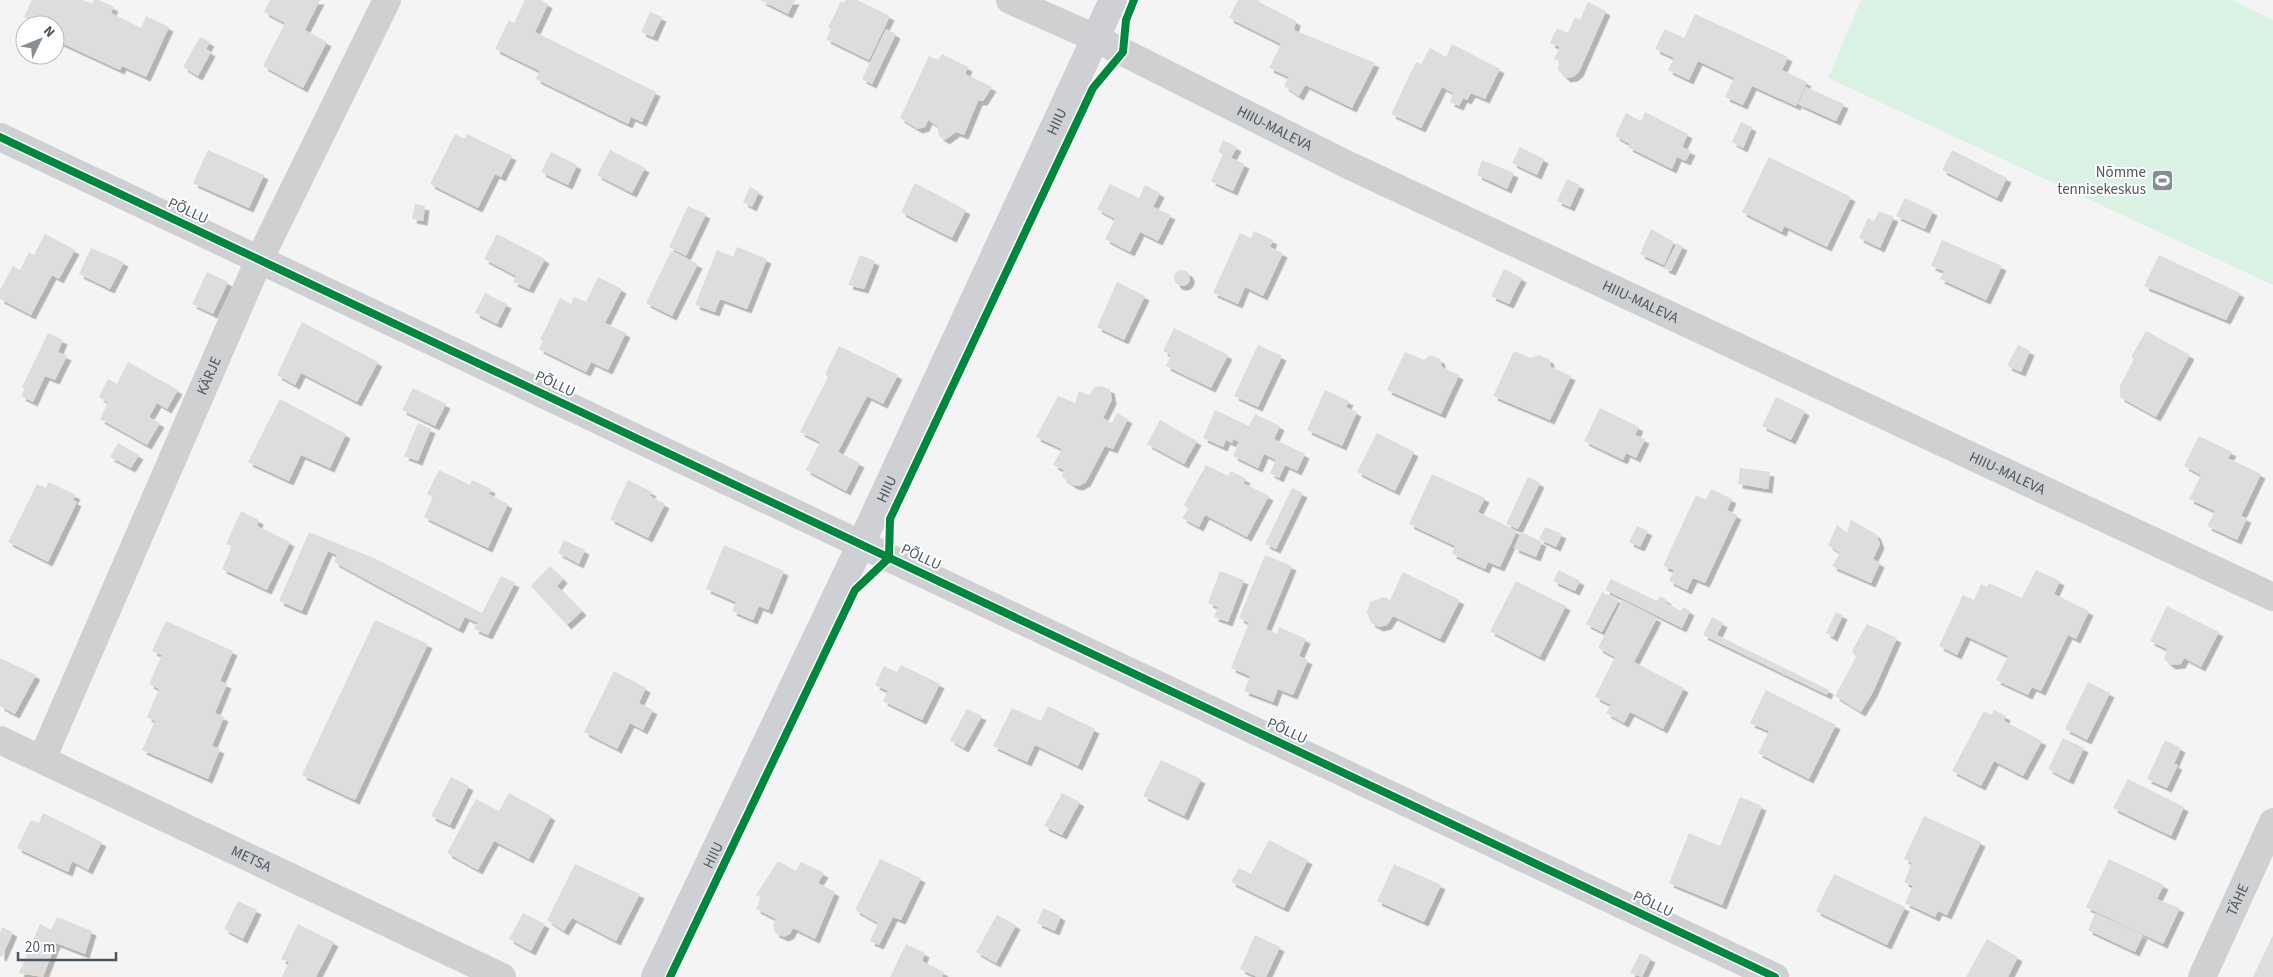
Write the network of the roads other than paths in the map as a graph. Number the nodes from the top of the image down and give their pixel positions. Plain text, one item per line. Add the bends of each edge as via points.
1 (387, 0) edge
2 (1010, 0) edge
3 (1113, 0) edge
4 (1095, 38) junction
5 (0, 137) edge
6 (259, 260) junction
7 (861, 544) junction
8 (2273, 597) edge
9 (0, 740) edge
10 (42, 759) junction
11 (2273, 822) edge
12 (502, 977) edge
13 (655, 977) edge
14 (1775, 977) edge
15 (2202, 977) edge

1 - 6 street, KÄRJE
2 - 4 street, HIIU-MALEVA
3 - 4 street, HIIU
4 - 7 street, HIIU
4 - 8 street, HIIU-MALEVA via 1346,164
5 - 6 street, PÕLLU
6 - 7 street, PÕLLU
6 - 10 street, KÄRJE
7 - 13 street, HIIU
7 - 14 street, PÕLLU
9 - 10 street, METSA
10 - 12 street, METSA
11 - 15 street, TÄHE

